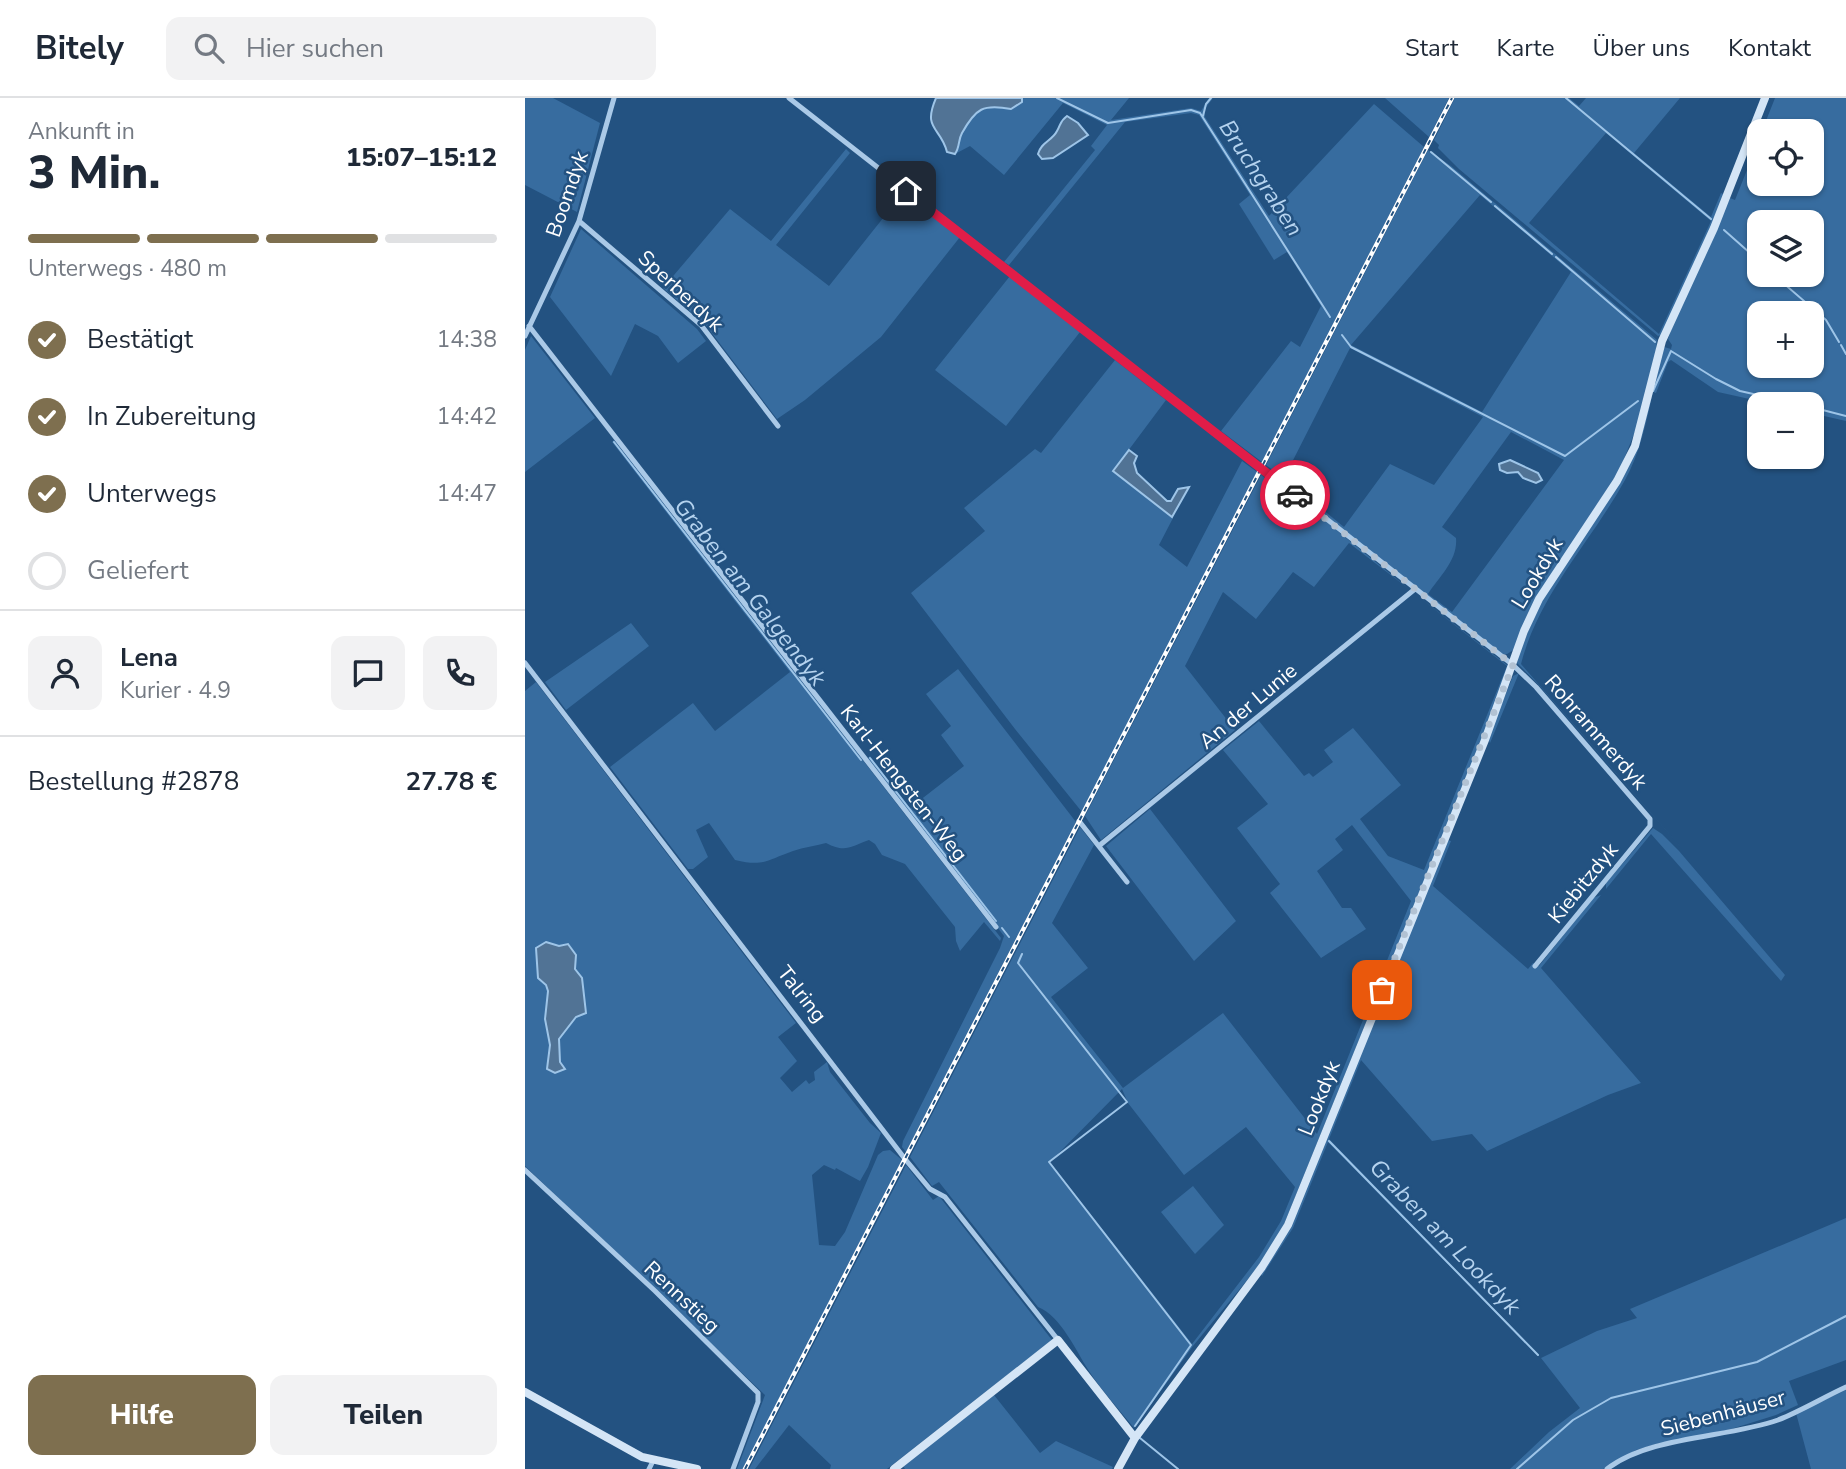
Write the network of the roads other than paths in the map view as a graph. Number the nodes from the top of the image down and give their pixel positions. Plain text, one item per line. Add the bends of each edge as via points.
1 (614, 98) edge
2 (789, 98) edge
3 (1765, 98) edge
4 (579, 221) junction
5 (529, 326) junction
6 (525, 336) edge
7 (778, 426) dead end
8 (1415, 589) junction
9 (525, 663) edge
10 (1513, 665) junction
11 (1650, 818) joint
12 (1080, 821) dead end
13 (1100, 845) junction
14 (1127, 882) dead end
15 (996, 927) dead end
16 (1535, 966) dead end
17 (525, 1170) edge
18 (1058, 1340) junction
19 (1846, 1387) edge
20 (525, 1392) edge
21 (1135, 1438) junction
22 (651, 1465) edge
23 (697, 1469) edge
24 (733, 1469) edge
25 (894, 1469) edge
26 (1118, 1469) edge
27 (1607, 1469) edge

1 - 4 street, Boomdyk
2 - 8 street, Rohrammerdyk
3 - 10 street, Lookdyk via 1714,228 1662,341 1635,446 1539,599
4 - 5 street, Boomdyk
4 - 7 street, Sperberdyk via 701,325
5 - 6 street, Boomdyk
5 - 15 street, Karl-Hengsten-Weg
8 - 10 street, Rohrammerdyk
8 - 13 street, An der Lunie
9 - 18 street, Talring via 905,1159 930,1189 945,1198
10 - 11 street, Rohrammerdyk
10 - 21 street, Lookdyk via 1288,1224
11 - 16 street, Kiebitzdyk via 1650,826
12 - 13 street
13 - 14 street
17 - 24 street, Rennstieg via 758,1393
18 - 21 street, Talring
18 - 25 street
19 - 27 street, Siebenhäuser via 1778,1420 1657,1447 1625,1457
20 - 22 street
21 - 26 street, Lookdyk
22 - 23 street

